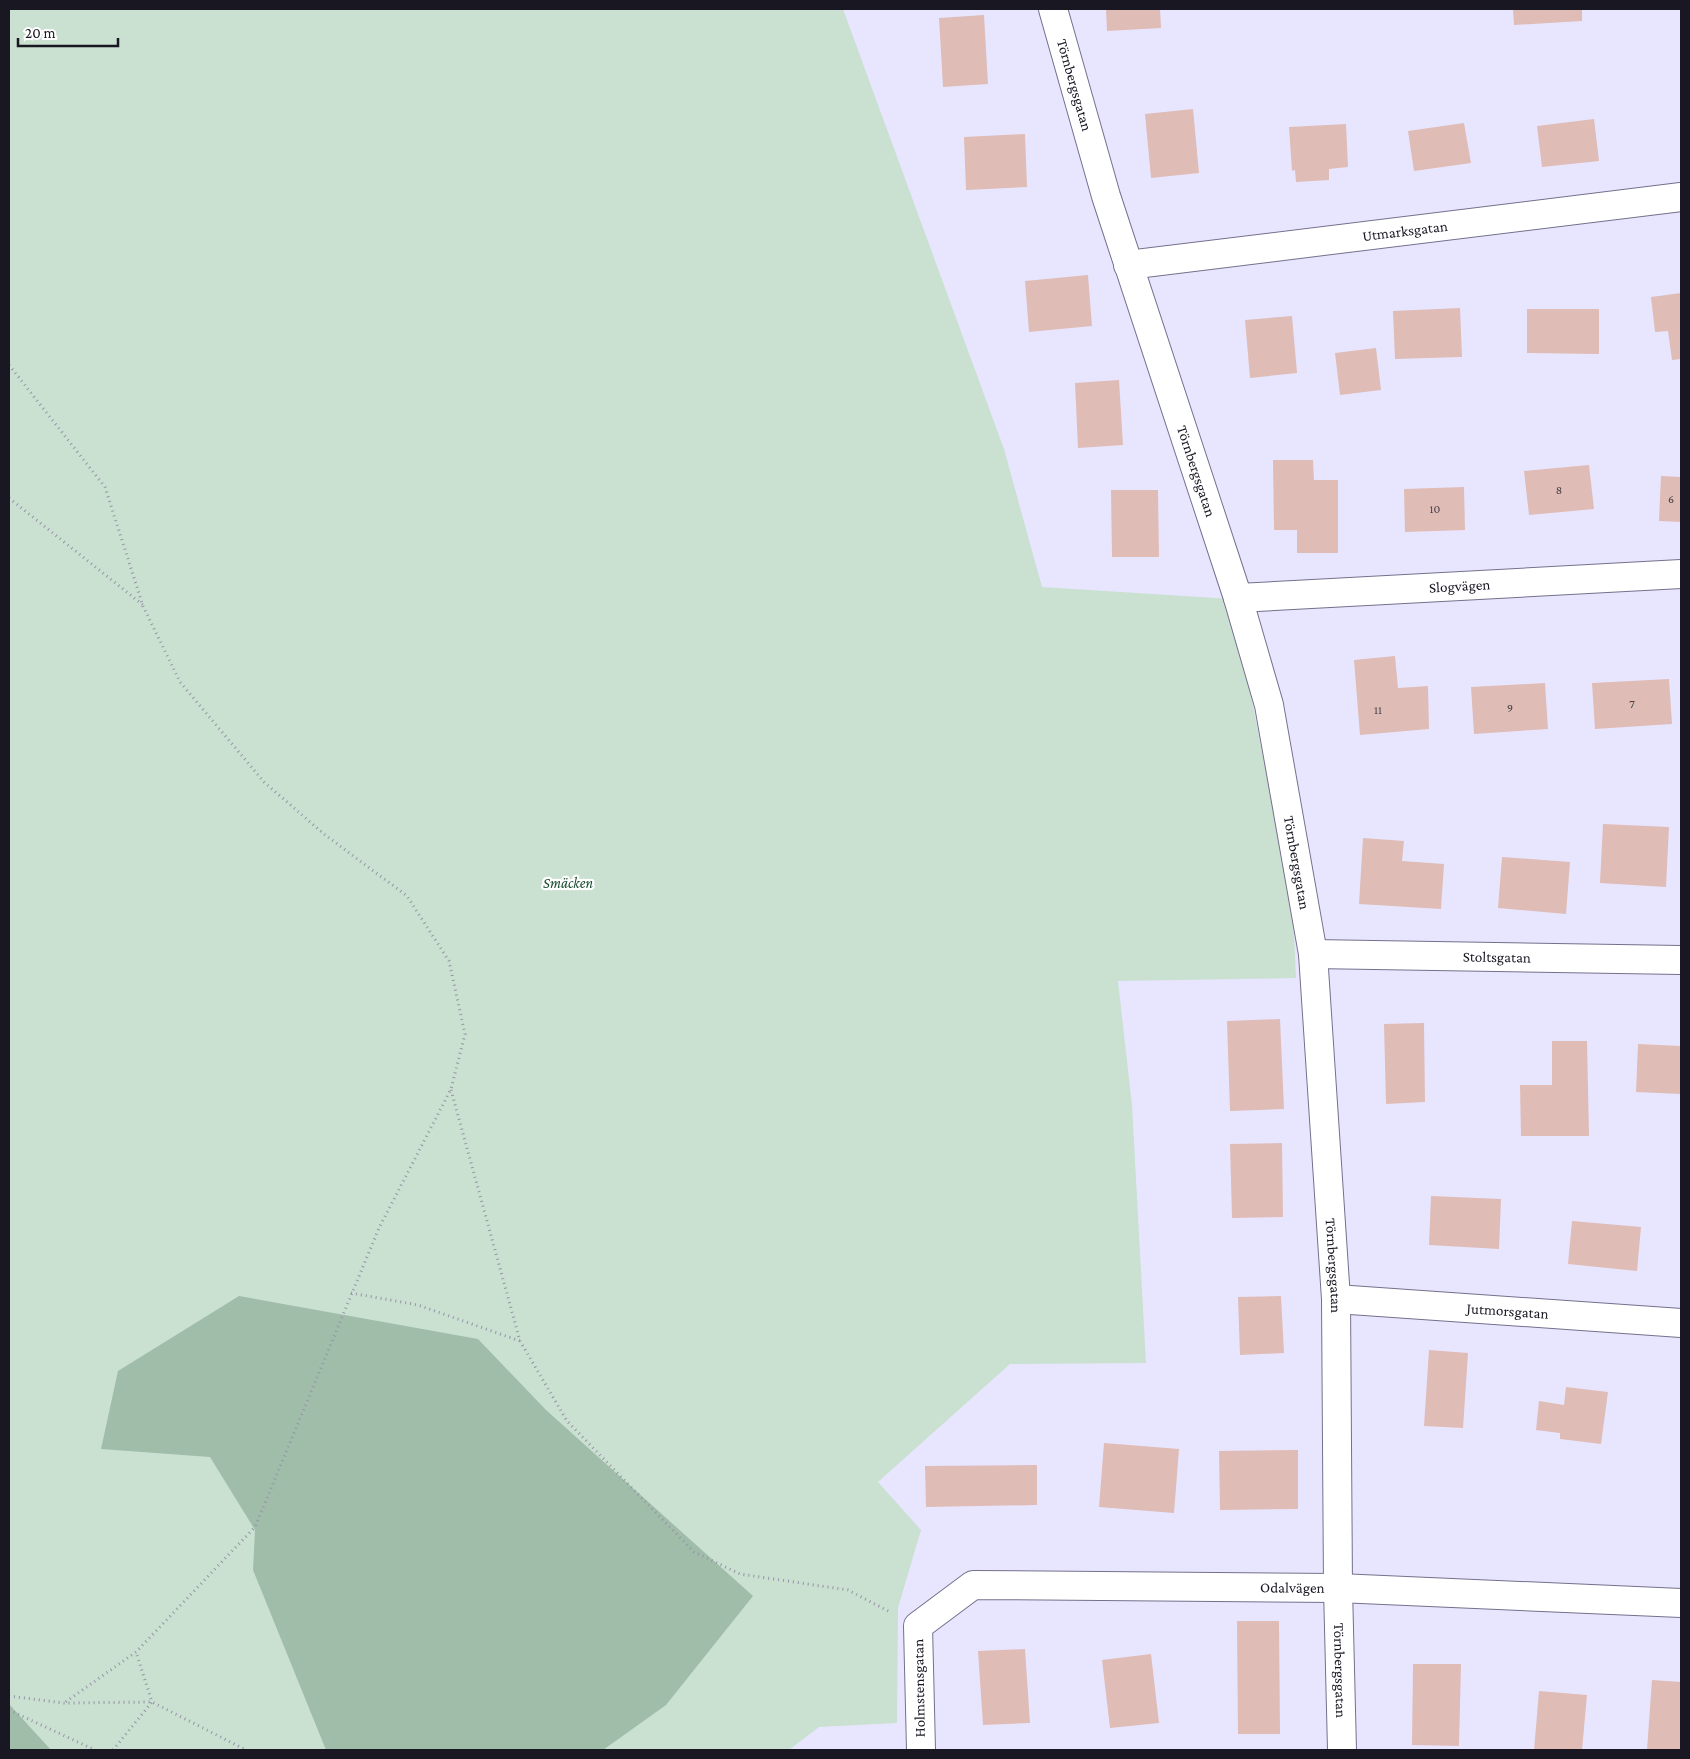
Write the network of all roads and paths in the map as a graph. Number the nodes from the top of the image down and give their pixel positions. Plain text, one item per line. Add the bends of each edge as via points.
1 (1053, 9) edge
2 (1681, 197) edge
3 (1128, 266) junction
4 (9, 365) edge
5 (9, 498) edge
6 (1681, 574) edge
7 (1238, 598) junction
8 (143, 606) junction
9 (1313, 954) junction
10 (1681, 960) edge
11 (451, 1089) junction
12 (351, 1293) junction
13 (1336, 1299) junction
14 (1681, 1323) edge
15 (520, 1340) junction
16 (1338, 1588) junction
17 (1681, 1603) edge
18 (918, 1626) junction
19 (136, 1652) junction
20 (9, 1696) edge
21 (152, 1702) junction
22 (64, 1703) junction
23 (9, 1710) edge
24 (95, 1750) edge
25 (113, 1750) edge
26 (246, 1750) edge
27 (921, 1750) edge
28 (1342, 1750) edge

1 - 3 street, Törnbergsgatan
2 - 3 street, Utmarksgatan
3 - 7 street, Törnbergsgatan
4 - 8 path via 105,487
5 - 8 path
6 - 7 street, Slogvägen
7 - 9 street, Törnbergsgatan via 1269,705
8 - 11 path via 180,682 264,782 324,834 407,896 449,961 465,1034
9 - 10 street, Stoltsgatan
9 - 13 street, Törnbergsgatan
11 - 12 path via 379,1228
11 - 15 path
12 - 15 path via 418,1305
12 - 19 path via 255,1527
13 - 14 street, Jutmorsgatan
13 - 16 street, Törnbergsgatan
15 - 18 path via 567,1421 694,1552 740,1574 848,1590
16 - 17 street, Odalvägen
16 - 18 street, Odalvägen via 973,1585
16 - 28 street, Törnbergsgatan
18 - 27 street, Holmstensgatan
19 - 21 path
19 - 22 path
20 - 22 path
21 - 22 path
21 - 25 path
21 - 26 path
23 - 24 path

